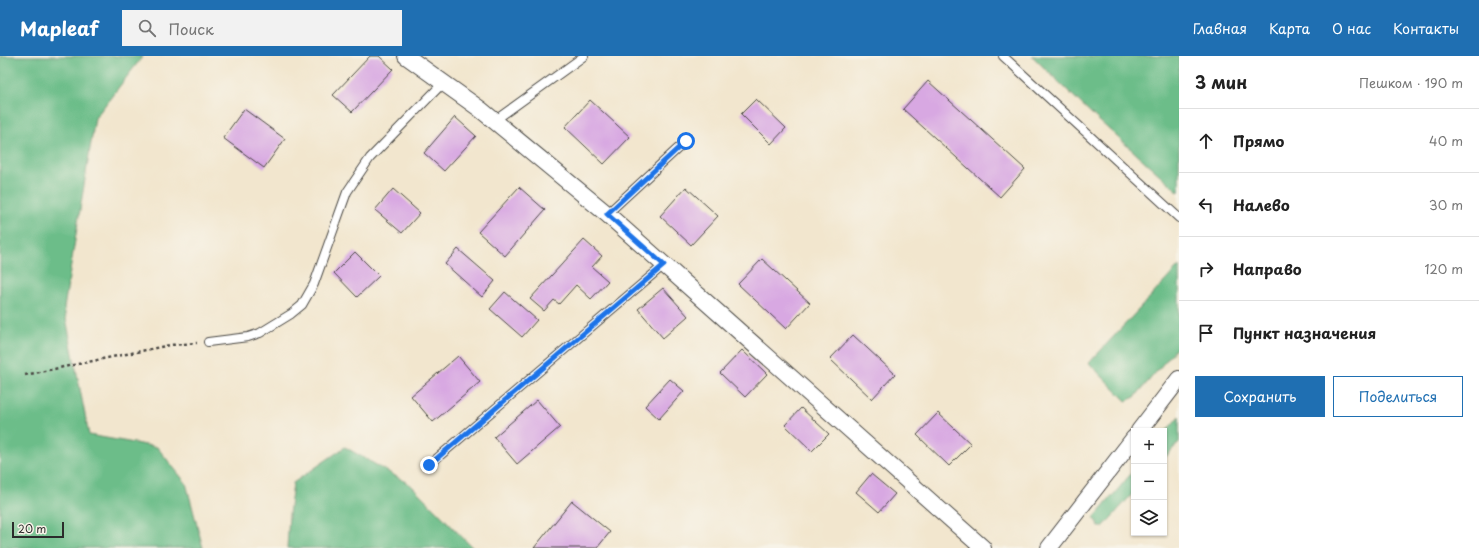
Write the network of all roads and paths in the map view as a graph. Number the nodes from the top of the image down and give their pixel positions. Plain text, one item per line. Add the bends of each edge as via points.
1 (406, 56) edge
2 (584, 56) edge
3 (1003, 56) edge
4 (443, 83) junction
5 (494, 121) junction
6 (686, 141) dead end
7 (607, 214) junction
8 (1179, 218) edge
9 (664, 265) junction
10 (208, 342) joint
11 (25, 375) dead end
12 (1179, 379) edge
13 (1141, 428) edge
14 (1131, 442) edge
15 (429, 465) dead end
16 (983, 548) edge
17 (1049, 548) edge

1 - 4 street
2 - 5 lane
3 - 8 lane
4 - 5 street
4 - 10 lane via 370,158 347,192 314,284 302,305 260,333
5 - 7 street
6 - 7 lane
7 - 9 street
9 - 15 lane
9 - 16 street
10 - 11 path via 170,345
12 - 13 street
14 - 17 street

